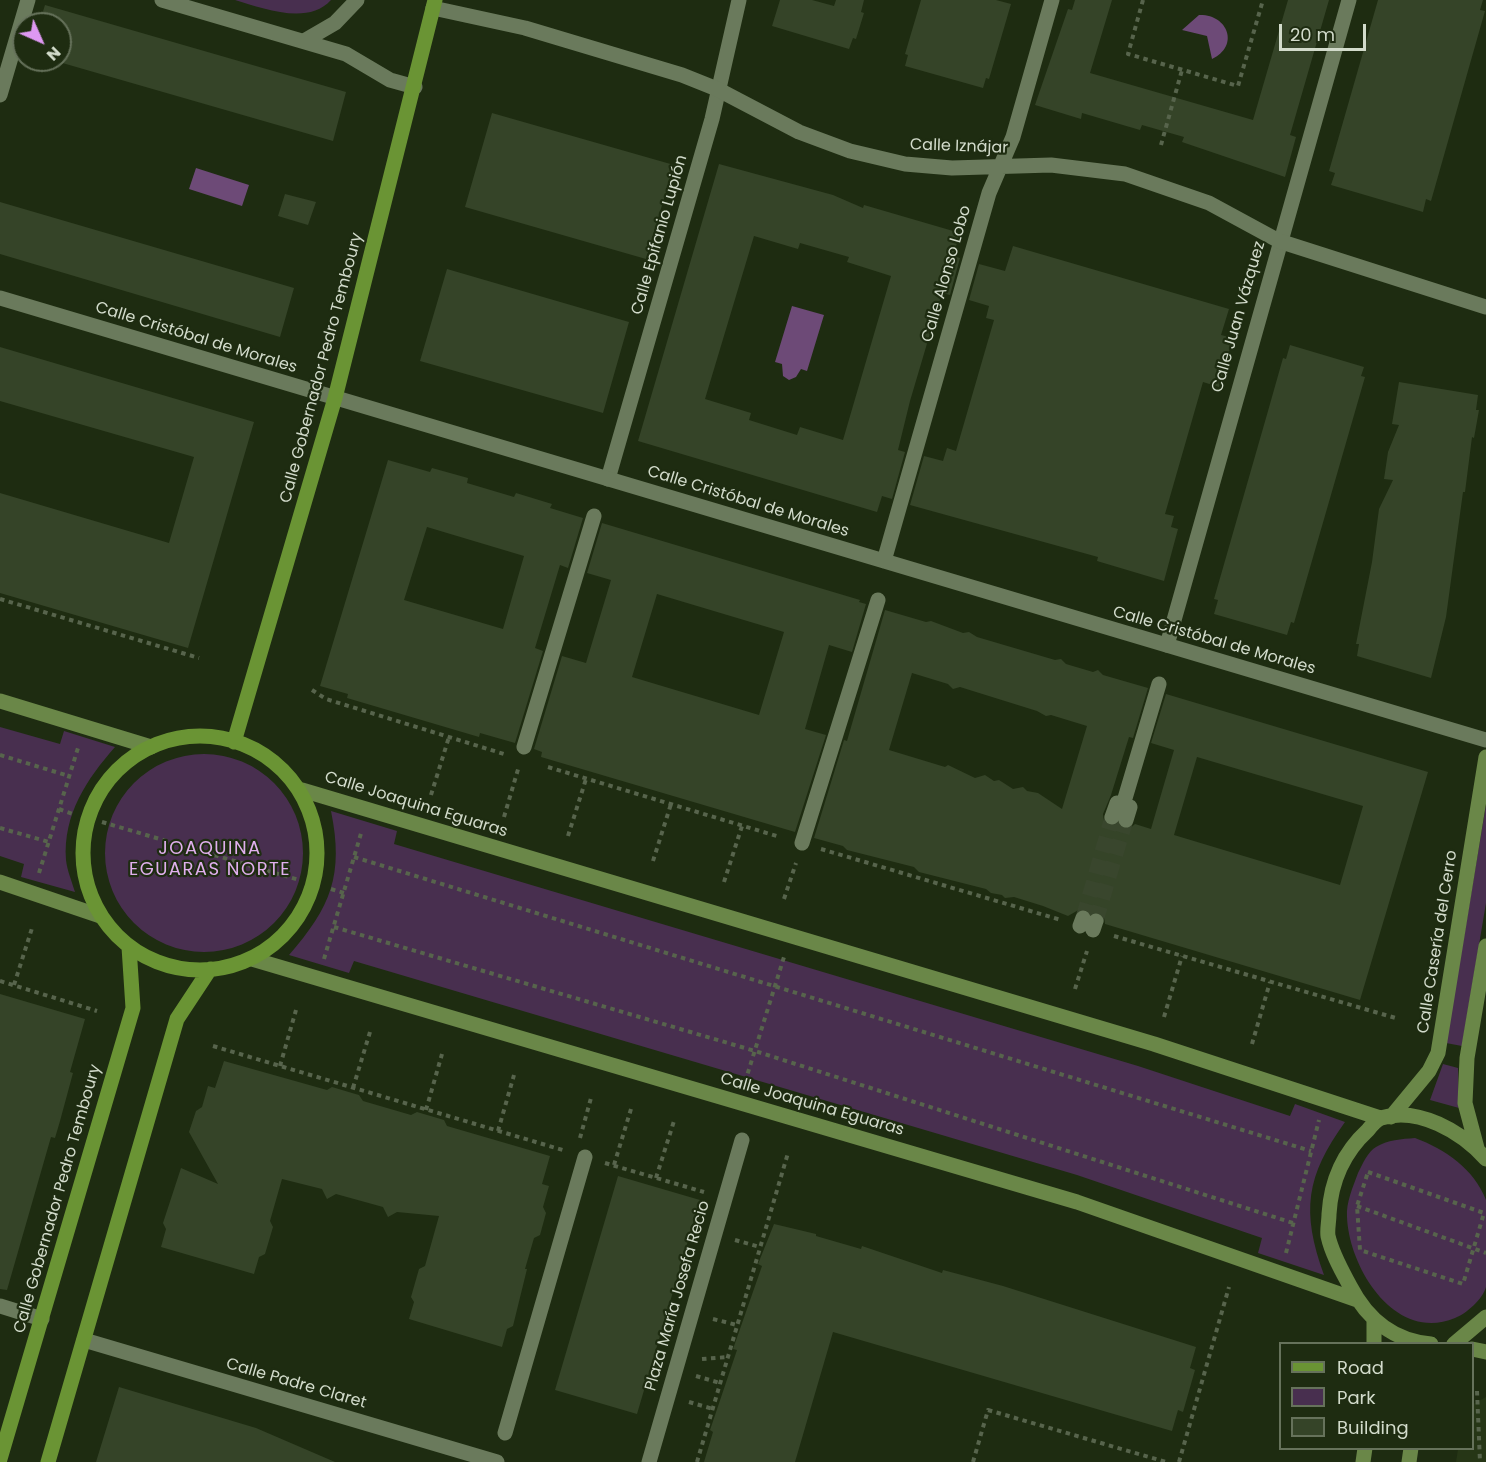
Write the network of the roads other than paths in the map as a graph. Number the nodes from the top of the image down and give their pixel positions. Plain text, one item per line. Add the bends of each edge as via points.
1 (28, 0) edge
2 (162, 0) edge
3 (357, 0) edge
4 (739, 0) edge
5 (1052, 0) edge
6 (1349, 0) edge
7 (434, 4) edge
8 (304, 41) junction
9 (414, 87) junction
10 (717, 89) junction
11 (0, 95) edge
12 (1000, 167) junction
13 (1279, 242) junction
14 (0, 298) edge
15 (1486, 307) edge
16 (335, 398) junction
17 (608, 479) junction
18 (594, 516) dead end
19 (884, 561) junction
20 (879, 600) dead end
21 (1167, 645) junction
22 (1159, 684) dead end
23 (0, 701) edge
24 (1486, 740) edge
25 (234, 742) junction
26 (151, 747) junction
27 (522, 753) road end
28 (1486, 757) edge
29 (302, 790) junction
30 (1119, 819) tunnel mouth
31 (802, 843) road end
32 (0, 882) edge
33 (100, 916) junction
34 (1486, 946) edge
35 (129, 947) junction
36 (252, 959) junction
37 (210, 969) junction
38 (1386, 1118) junction
39 (742, 1140) dead end
40 (1481, 1154) edge
41 (580, 1155) road end
42 (1357, 1300) junction
43 (0, 1306) edge
44 (1486, 1317) edge
45 (42, 1319) junction
46 (1374, 1321) junction
47 (84, 1340) junction
48 (1374, 1342) edge
49 (1424, 1342) edge
50 (1456, 1342) edge
51 (505, 1433) dead end
52 (0, 1459) edge
53 (48, 1462) edge
54 (497, 1462) edge
55 (649, 1462) edge

1 - 11 street
2 - 8 street
3 - 8 street via 335,23
4 - 10 street, Calle Epifanio Lupión
5 - 12 street, Calle Alonso Lobo via 1013,137
6 - 13 street, Calle Juan Vázquez
7 - 9 main road, Calle Gobernador Pedro Temboury
7 - 10 street, Calle Iznájar via 682,75
8 - 9 street via 346,54 390,80
9 - 16 main road, Calle Gobernador Pedro Temboury
10 - 12 street, Calle Iznájar via 799,132 850,151 905,164
10 - 17 street, Calle Epifanio Lupión via 712,119
12 - 13 street, Calle Iznájar via 1051,165 1125,174 1209,203
12 - 19 street, Calle Alonso Lobo via 989,193
13 - 15 street, Calle Iznájar
13 - 21 street, Calle Juan Vázquez
14 - 16 street, Calle Cristóbal de Morales
16 - 17 street, Calle Cristóbal de Morales
16 - 25 main road, Calle Gobernador Pedro Temboury
17 - 19 street, Calle Cristóbal de Morales
18 - 27 street
19 - 21 street, Calle Cristóbal de Morales
20 - 31 street
21 - 24 street, Calle Cristóbal de Morales
22 - 30 street via 1123,805 1130,807
23 - 26 main road
25 - 26 main road via 190,738
25 - 29 main road via 270,761
26 - 33 main road via 122,764 100,789 87,818 81,848 83,882
28 - 38 main road, Calle Casería del Cerro via 1438,1053 1429,1071
29 - 36 main road via 314,819 319,850 314,885 301,913 279,940
29 - 38 main road, Calle Joaquina Eguaras via 1154,1044
32 - 33 main road
33 - 35 main road
34 - 40 main road via 1467,1058 1465,1103
35 - 37 main road via 168,963
35 - 45 main road, Calle Gobernador Pedro Temboury via 133,1008
36 - 37 main road
36 - 42 main road, Calle Joaquina Eguaras via 1077,1202
37 - 47 main road via 177,1019
38 - 40 main road, Calle Joaquina Eguaras via 1418,1116 1444,1127
38 - 42 main road, Calle Casería del Cerro via 1352,1145 1337,1172 1330,1196 1328,1236
39 - 55 street, Plaza María Josefa Recio
41 - 51 street
42 - 46 main road, Calle Casería del Cerro
43 - 45 street
44 - 50 main road
45 - 52 main road, Calle Gobernador Pedro Temboury
46 - 48 main road
46 - 49 main road via 1395,1334
47 - 53 main road
47 - 54 street, Calle Padre Claret

